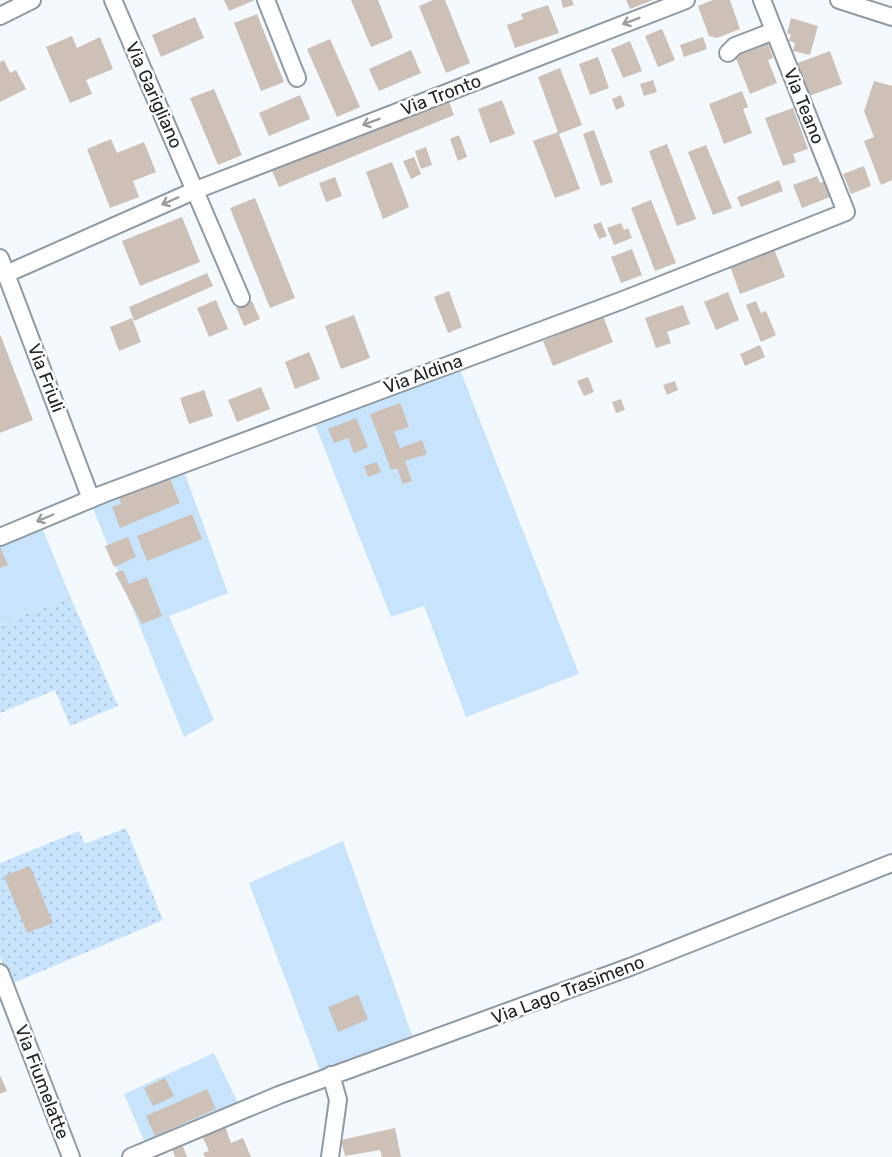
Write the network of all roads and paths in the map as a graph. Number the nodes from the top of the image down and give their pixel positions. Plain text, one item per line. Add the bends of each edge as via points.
1 (32, 0) edge
2 (113, 0) edge
3 (266, 0) edge
4 (686, 0) edge
5 (762, 0) edge
6 (839, 0) edge
7 (0, 16) edge
8 (892, 17) edge
9 (774, 31) junction
10 (728, 53) dead end
11 (297, 78) dead end
12 (196, 190) junction
13 (846, 212) joint
14 (3, 266) edge
15 (241, 298) dead end
16 (91, 499) junction
17 (0, 537) edge
18 (892, 863) edge
19 (0, 972) edge
20 (331, 1075) junction
21 (139, 1154) edge
22 (71, 1157) edge
23 (330, 1157) edge

1 - 7 street
2 - 12 street, Via Garigliano
3 - 11 street
4 -> 12 street, Via Tronto
5 - 9 street, Via Teano
6 - 8 street
9 - 10 street via 735,46
9 - 13 street, Via Teano
12 -> 14 street, Via Tronto
12 - 15 street
13 - 16 street, Via Aldina via 623,300
14 - 16 street, Via Friuli
16 -> 17 street, Via Aldina
18 - 20 street, Via Lago Trasimeno via 630,967
19 - 22 street, Via Fiumelatte
20 - 21 street, Via Lago Trasimeno
20 - 23 street via 338,1100

